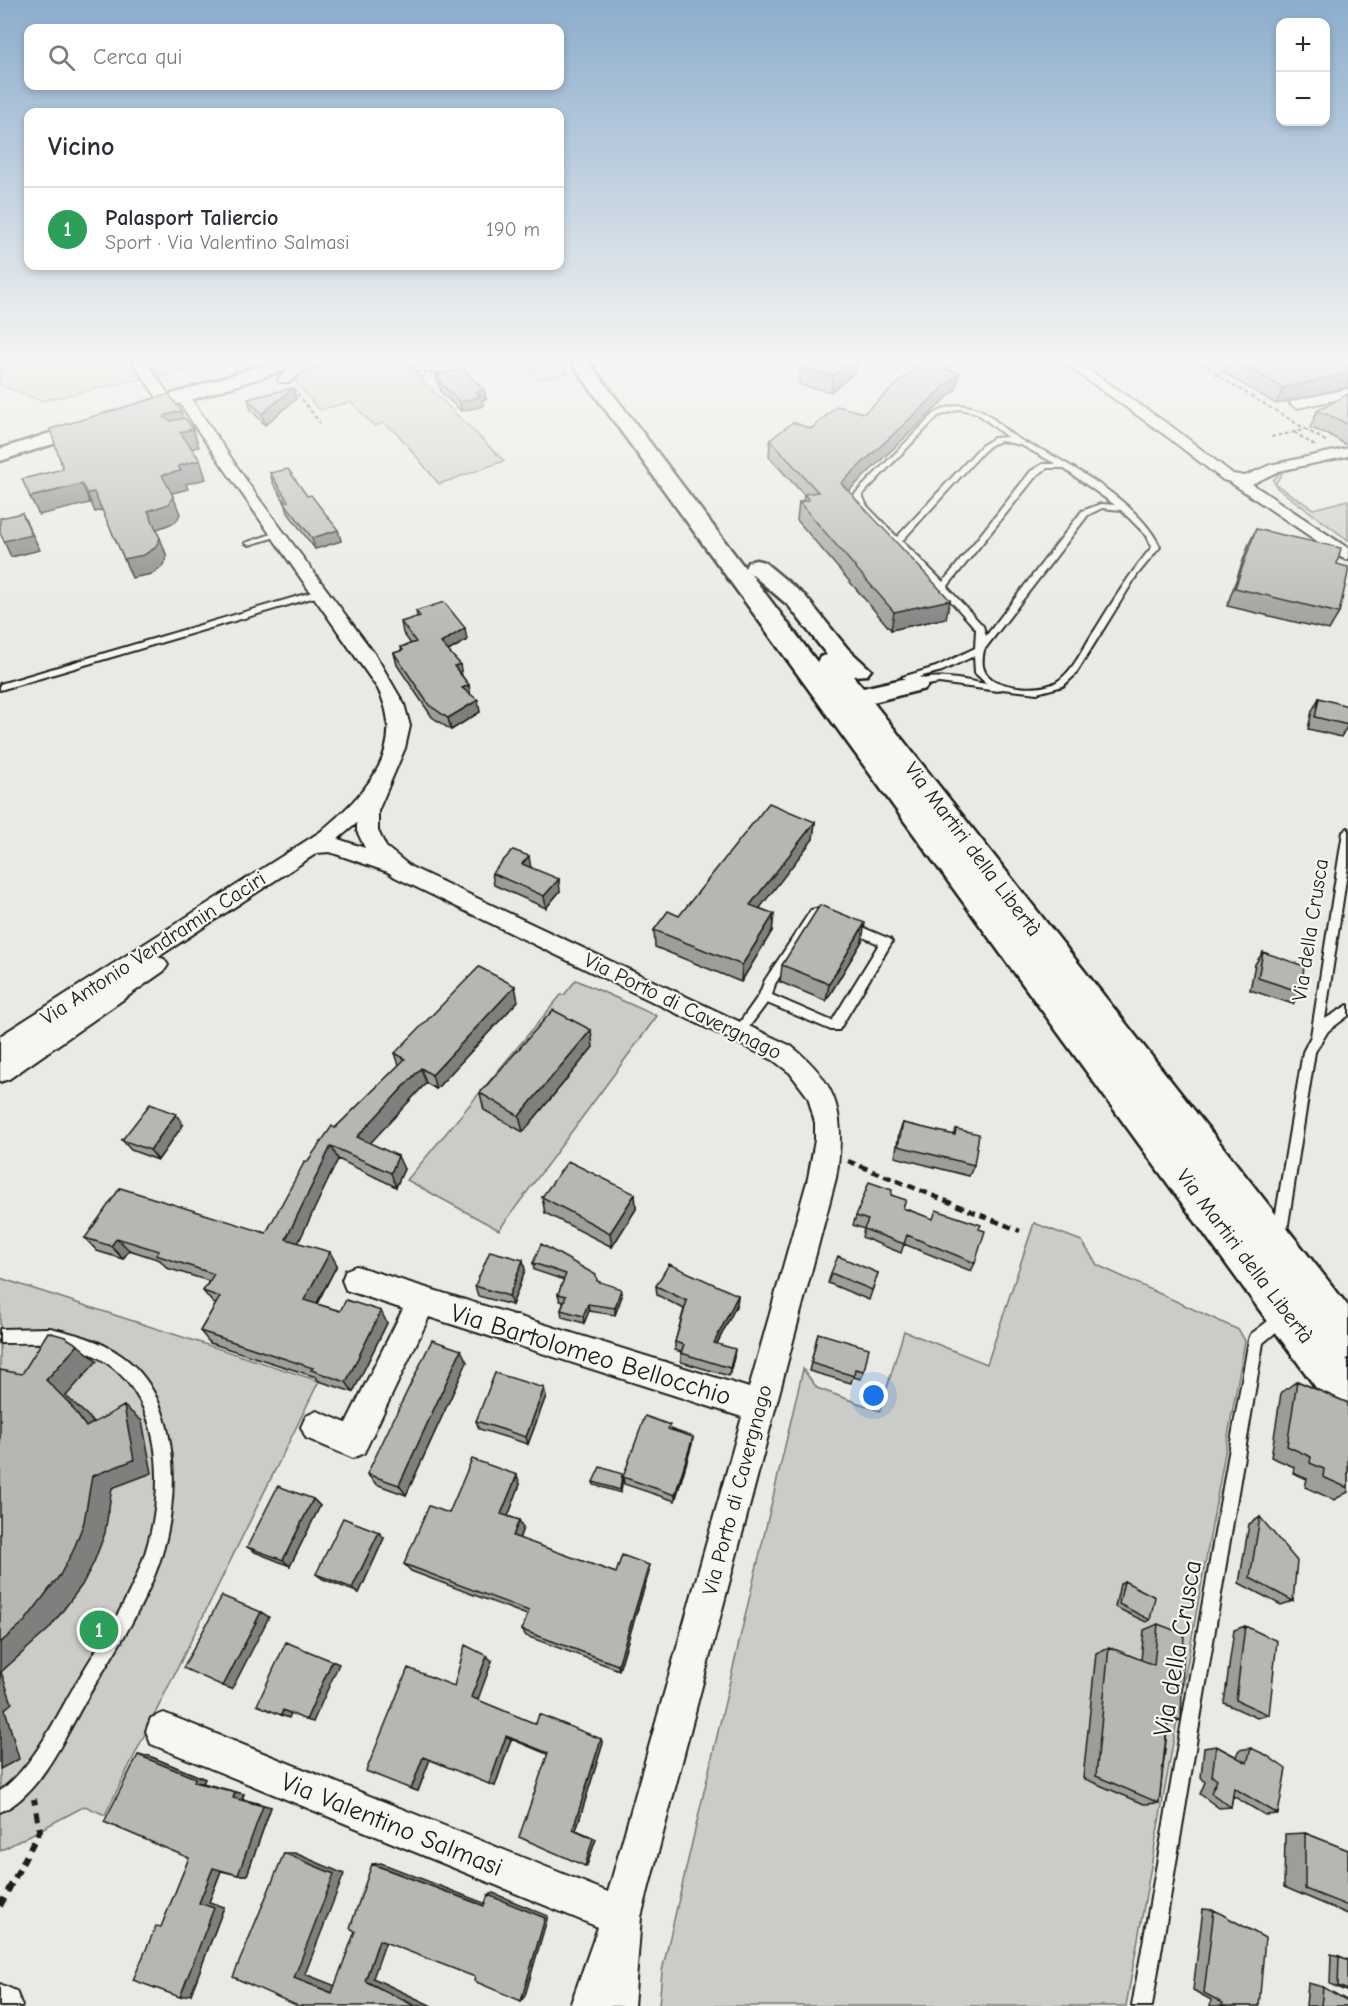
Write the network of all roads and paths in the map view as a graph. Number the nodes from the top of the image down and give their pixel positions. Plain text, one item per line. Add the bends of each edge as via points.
1 (219, 455) edge
2 (637, 455) edge
3 (648, 455) edge
4 (662, 455) edge
5 (897, 455) edge
6 (976, 455) edge
7 (1044, 455) edge
8 (1204, 455) edge
9 (1322, 455) edge
10 (1073, 469) junction
11 (1242, 473) junction
12 (1122, 508) junction
13 (690, 511) junction
14 (278, 535) junction
15 (898, 541) junction
16 (249, 543) dead end
17 (1348, 555) edge
18 (744, 568) junction
19 (943, 587) junction
20 (319, 593) junction
21 (980, 649) junction
22 (948, 665) junction
23 (911, 681) junction
24 (948, 681) junction
25 (0, 687) edge
26 (1019, 689) junction
27 (852, 695) junction
28 (371, 801) junction
29 (1348, 832) edge
30 (934, 837) junction
31 (335, 845) junction
32 (308, 848) junction
33 (977, 854) junction
34 (390, 864) junction
35 (765, 997) junction
36 (1348, 1010) edge
37 (739, 1032) junction
38 (1316, 1035) junction
39 (0, 1049) edge
40 (0, 1072) edge
41 (827, 1153) junction
42 (1020, 1230) dead end
43 (1277, 1247) junction
44 (356, 1280) dead end
45 (422, 1301) junction
46 (1288, 1312) junction
47 (0, 1336) edge
48 (1348, 1339) edge
49 (1348, 1396) edge
50 (760, 1407) junction
51 (317, 1427) dead end
52 (164, 1731) dead end
53 (30, 1775) junction
54 (0, 1803) edge
55 (0, 1906) edge
56 (621, 1917) junction
57 (591, 2006) edge
58 (613, 2006) edge
59 (1142, 2006) edge

1 - 14 street
2 - 13 main road, Via Martiri della Libertà
3 - 13 main road, Via Martiri della Libertà
4 - 18 main road, Via Martiri della Libertà
5 - 15 lane via 858,495 864,507
6 - 15 lane
7 - 10 lane
8 - 11 street
9 - 11 street
10 - 12 lane
10 - 19 lane via 1053,465 1034,473
11 - 17 street
12 - 21 lane via 1101,506 1084,513
12 - 26 lane via 1148,530 1156,547 1134,574 1072,673 1046,689
13 - 18 main road, Via Martiri della Libertà
14 - 16 lane
14 - 20 street
15 - 19 lane
18 - 23 main road via 797,602 850,664 876,675
18 - 27 main road, Via Martiri della Libertà
18 - 30 main road, Via Martiri della Libertà
19 - 21 lane via 981,629
20 - 25 lane
20 - 28 street via 363,652 396,706 400,732
21 - 22 lane
21 - 26 lane via 977,658 983,677
22 - 23 lane
22 - 24 lane via 958,675
23 - 24 lane
23 - 27 main road
23 - 33 main road via 893,700 888,710 890,716 963,813
24 - 26 lane
27 - 30 main road via 848,703 851,710 932,820
27 - 33 main road, Via Martiri della Libertà
28 - 31 street
28 - 32 street, Via Antonio Vendramin Caciri
28 - 34 street, Via Porto di Cavergnago via 371,842
29 - 38 lane, Via della Crusca
30 - 46 main road, Via Martiri della Libertà
31 - 32 street, Via Antonio Vendramin Caciri
31 - 34 street, Via Antonio Vendramin Caciri
31 - 40 street
32 - 39 street, Via Antonio Vendramin Caciri
33 - 43 main road, Via Martiri della Libertà
34 - 37 street, Via Porto di Cavergnago
35 - 35 lane via 835,1027 886,942 815,912 769,983
35 - 37 lane
36 - 38 lane via 1336,1015
37 - 41 street, Via Porto di Cavergnago via 782,1053 810,1076 829,1118
38 - 43 lane, Via della Crusca via 1309,1052
41 - 42 path
41 - 50 street, Via Porto di Cavergnago
43 - 48 main road, Via Martiri della Libertà
44 - 45 street, Via Bartolomeo Bellocchio
45 - 50 street, Via Bartolomeo Bellocchio
45 - 51 street via 353,1442
46 - 49 main road, Via Martiri della Libertà
46 - 59 lane, Via della Crusca via 1256,1339
47 - 53 lane via 50,1335 90,1346 120,1363 134,1376 147,1399 166,1454 162,1522 141,1584
50 - 56 street, Via Porto di Cavergnago
52 - 56 street, Via Valentino Salmasi
53 - 54 lane
53 - 55 path via 40,1830
56 - 57 street, Via Porto di Cavergnago
56 - 58 street, Via Porto di Cavergnago

